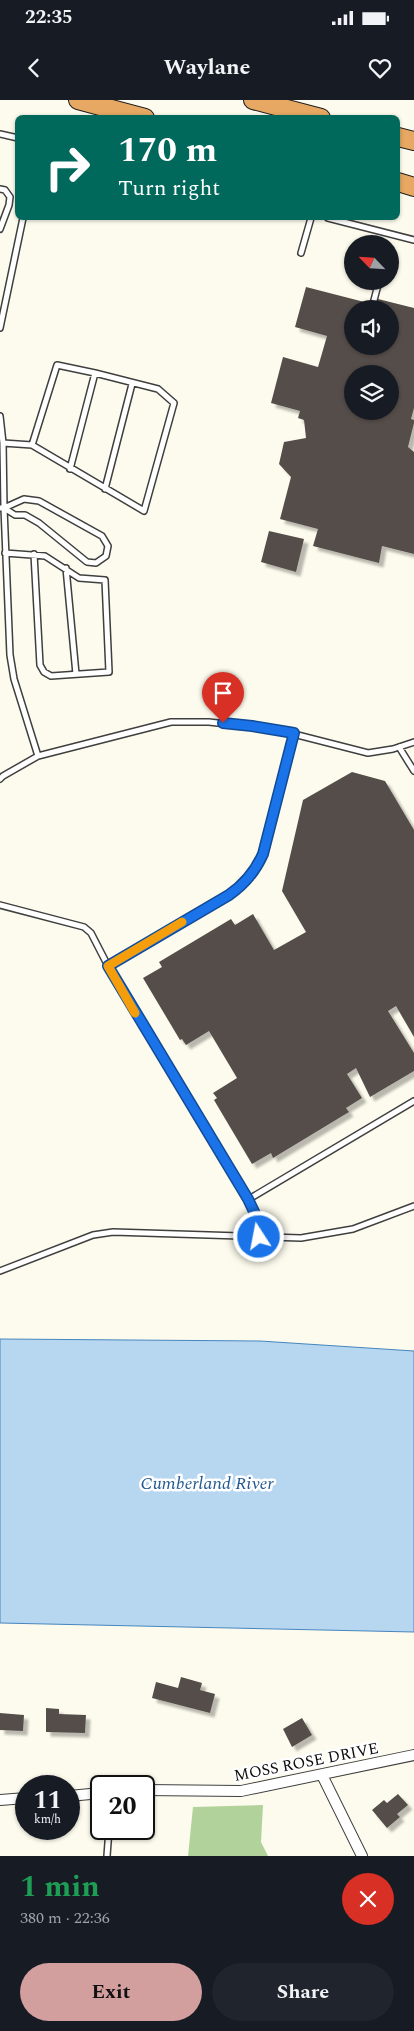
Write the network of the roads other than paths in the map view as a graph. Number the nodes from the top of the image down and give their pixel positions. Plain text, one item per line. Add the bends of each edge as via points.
1 (78, 100) edge
2 (254, 100) edge
3 (134, 115) edge
4 (311, 115) edge
5 (0, 134) edge
6 (15, 137) edge
7 (400, 138) edge
8 (414, 141) edge
9 (400, 183) edge
10 (414, 187) edge
11 (0, 189) edge
12 (23, 220) edge
13 (310, 220) edge
14 (336, 220) edge
15 (0, 229) edge
16 (414, 240) edge
17 (301, 253) dead end
18 (0, 328) edge
19 (95, 373) junction
20 (132, 384) junction
21 (0, 416) edge
22 (3, 443) junction
23 (32, 445) junction
24 (70, 469) junction
25 (105, 489) junction
26 (2, 508) edge
27 (5, 553) junction
28 (34, 554) junction
29 (66, 568) junction
30 (76, 674) junction
31 (294, 733) junction
32 (414, 742) edge
33 (400, 747) junction
34 (38, 756) junction
35 (414, 771) edge
36 (0, 779) edge
37 (0, 905) edge
38 (108, 966) junction
39 (414, 1101) edge
40 (248, 1199) junction
41 (414, 1206) edge
42 (259, 1237) junction
43 (0, 1271) edge
44 (414, 1755) edge
45 (322, 1775) junction
46 (155, 1790) edge
47 (15, 1799) edge
48 (0, 1800) edge
49 (108, 1840) edge
50 (107, 1856) edge
51 (362, 1856) edge

1 - 3 highway
2 - 4 highway
5 - 6 lane
7 - 8 highway
9 - 10 highway
11 - 15 lane via 10,197
12 - 18 lane
13 - 17 lane
14 - 16 lane
19 - 20 lane
19 - 23 lane via 56,366
19 - 24 lane
20 - 25 lane
20 - 25 lane via 158,390 174,403 144,511
21 - 22 lane
22 - 23 lane
22 - 26 lane
23 - 24 lane
24 - 25 lane
26 - 26 lane via 39,523 87,562 96,562 106,556 108,546 102,536 39,501 24,499
26 - 27 lane
27 - 28 lane
27 - 34 lane via 10,655 14,679
28 - 29 lane via 45,556
28 - 30 lane via 40,665 51,676
29 - 30 lane
29 - 30 lane via 79,578 104,580 109,672
31 - 33 lane via 368,753
31 - 34 lane via 209,722 171,722
31 - 38 lane via 263,854 250,878 229,895
32 - 33 lane
33 - 35 lane
34 - 36 lane
37 - 38 lane via 84,927 91,933
38 - 40 lane
39 - 40 lane
40 - 42 lane via 257,1218
41 - 42 lane via 353,1229 301,1238
42 - 43 lane via 113,1232 93,1235
44 - 45 street, MOSS ROSE DRIVE
45 - 46 street, MOSS ROSE DRIVE via 241,1790
45 - 51 street
47 - 48 street
49 - 50 lane

